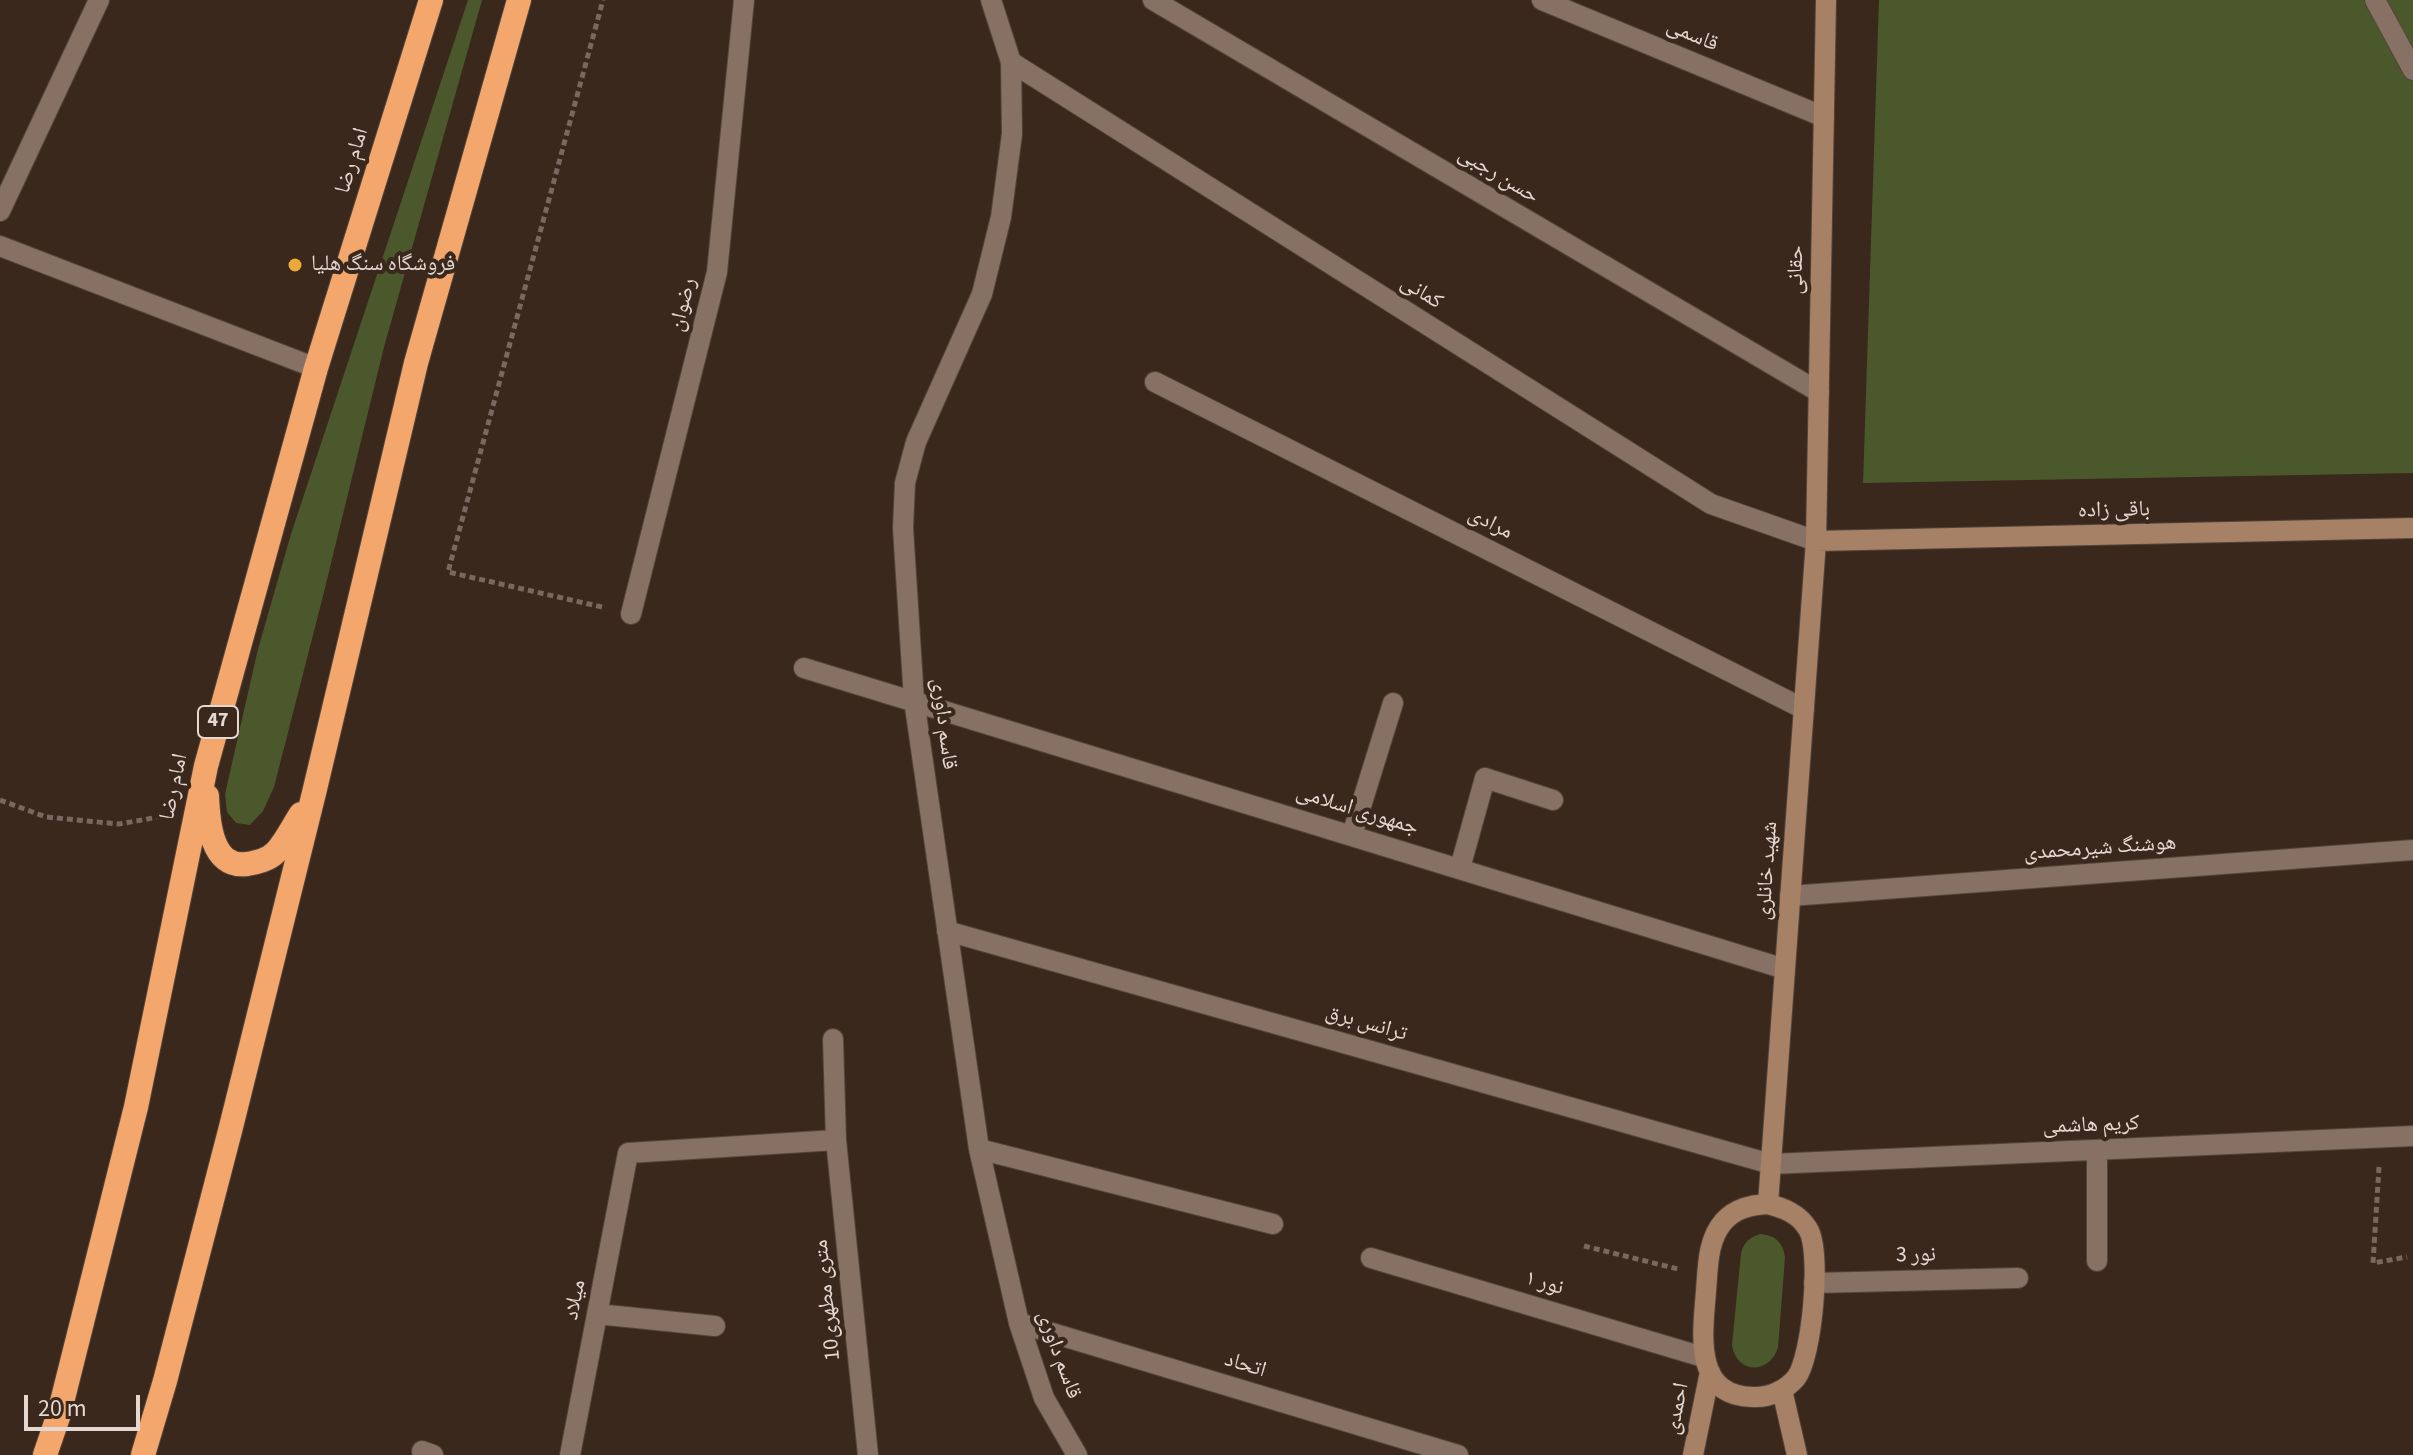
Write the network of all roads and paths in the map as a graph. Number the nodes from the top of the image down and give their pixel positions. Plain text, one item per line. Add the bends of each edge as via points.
1 (99, 0) edge
2 (431, 0) edge
3 (519, 0) edge
4 (603, 0) edge
5 (744, 0) edge
6 (991, 0) edge
7 (1153, 0) edge
8 (1542, 0) edge
9 (1826, 0) edge
10 (2375, 0) edge
11 (1011, 62) junction
12 (2413, 70) edge
13 (1824, 117) junction
14 (0, 211) edge
15 (0, 246) edge
16 (316, 368) junction
17 (1155, 382) dead end
18 (1819, 392) junction
19 (2413, 528) edge
20 (1816, 541) junction
21 (631, 614) joint
22 (804, 668) dead end
23 (914, 700) junction
24 (1393, 703) dead end
25 (1804, 709) junction
26 (206, 766) junction
27 (314, 793) junction
28 (0, 800) edge
29 (1553, 800) dead end
30 (196, 811) junction
31 (1352, 835) junction
32 (2413, 850) edge
33 (1460, 868) junction
34 (1790, 896) junction
35 (947, 931) junction
36 (1785, 969) junction
37 (833, 1039) dead end
38 (2413, 1136) edge
39 (2380, 1138) junction
40 (836, 1140) junction
41 (979, 1149) junction
42 (2097, 1150) junction
43 (1771, 1164) junction
44 (1768, 1204) junction
45 (1273, 1224) dead end
46 (1584, 1246) dead end
47 (2407, 1257) dead end
48 (1371, 1258) dead end
49 (2097, 1261) dead end
50 (1686, 1271) dead end
51 (2018, 1278) dead end
52 (1814, 1283) junction
53 (597, 1314) junction
54 (1019, 1323) junction
55 (715, 1326) dead end
56 (1706, 1364) junction
57 (1782, 1390) junction
58 (45, 1455) edge
59 (143, 1455) edge
60 (570, 1455) edge
61 (868, 1455) edge
62 (1077, 1455) edge
63 (1458, 1455) edge
64 (1693, 1455) edge
65 (1797, 1455) edge

1 - 14 street
2 - 16 highway, امام رضا / 47
3 - 27 highway via 416,363
4 - 21 path via 448,572
5 - 21 street, رضوان via 717,272
6 - 11 street, قاسم داوری
7 - 18 street, حسن رجبی
8 - 13 street, قاسمی
9 - 13 street, حقانی
10 - 12 street
11 - 20 street, کمانی via 1711,504
11 - 23 street, قاسم داوری via 1012,134 1001,217 982,294 916,442 905,483
13 - 18 street, حقانی
15 - 16 street
16 - 26 highway, امام رضا / 47
17 - 25 street, مرادی
18 - 20 street, حقانی
19 - 20 street, باقی زاده
20 - 25 street, شهید خانلری
22 - 23 street, جمهوری اسلامی
23 - 31 street, جمهوری اسلامی
23 - 35 street, قاسم داوری
24 - 31 street
25 - 34 street, شهید خانلری
26 - 27 highway via 212,839 223,856 241,865 262,862 275,853
26 - 30 highway, امام رضا / 47
27 - 59 highway via 228,1142
28 - 30 path via 46,817 119,824
29 - 33 street via 1485,778
30 - 58 highway, امام رضا / 47 via 136,1107
31 - 33 street, جمهوری اسلامی
32 - 34 street, هوشنگ شیرمحمدی
33 - 36 street, جمهوری اسلامی
34 - 36 street, شهید خانلری
35 - 41 street, قاسم داوری
35 - 43 street, ترانس برق
36 - 43 street, شهید خانلری
37 - 40 street, 10متری مطهری
38 - 39 street, کریم هاشمی
39 - 42 street, کریم هاشمی
39 - 47 path via 2373,1263
40 - 53 street, میلاد via 628,1153
40 - 61 street, 10متری مطهری
41 - 45 street
41 - 54 street, قاسم داوری
42 - 43 street, کریم هاشمی
42 - 49 street
43 - 44 street, شهید خانلری
44 - 52 street via 1791,1212 1809,1230
44 - 56 street via 1736,1211 1714,1236 1702,1340
46 - 50 path
48 - 56 street, نور ۱
51 - 52 street, نور 3
52 - 57 street via 1804,1365
53 - 55 street
53 - 60 street, میلاد
54 - 62 street, قاسم داوری via 1044,1398
54 - 63 street, اتحاد
56 - 57 street via 1720,1385 1735,1393 1767,1396
56 - 64 street, احمدی
57 - 65 street

